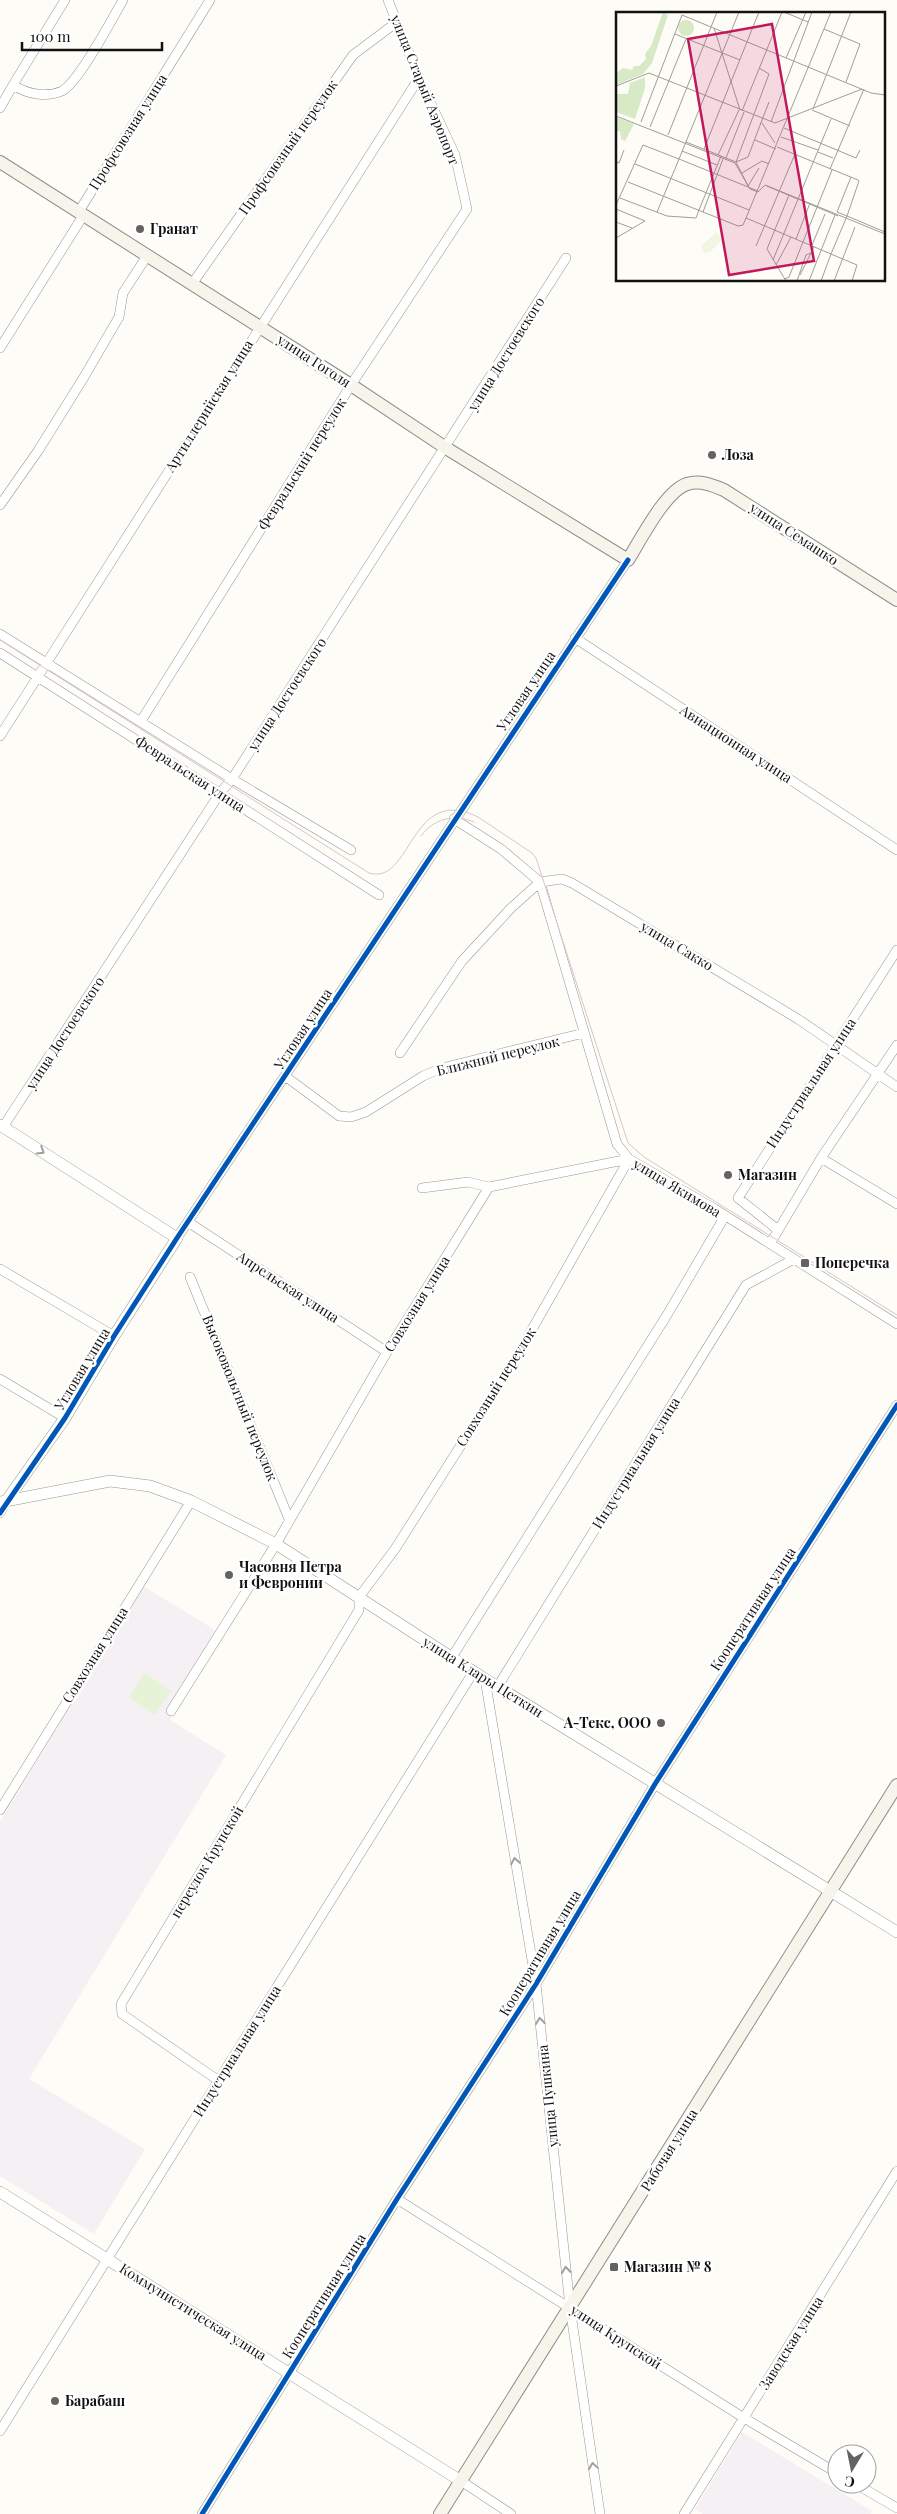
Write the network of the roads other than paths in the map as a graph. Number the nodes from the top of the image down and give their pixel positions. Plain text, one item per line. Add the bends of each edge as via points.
1 (65, 0) edge
2 (123, 0) edge
3 (210, 0) edge
4 (388, 0) edge
5 (397, 22) junction
6 (419, 78) junction
7 (14, 85) junction
8 (0, 108) edge
9 (0, 162) edge
10 (467, 209) joint
11 (81, 214) junction
12 (147, 256) junction
13 (566, 258) dead end
14 (192, 284) junction
15 (259, 326) junction
16 (0, 348) edge
17 (351, 385) junction
18 (446, 448) junction
19 (686, 484) joint
20 (0, 505) edge
21 (628, 560) junction
22 (897, 600) edge
23 (0, 634) edge
24 (575, 638) junction
25 (0, 653) edge
26 (47, 664) junction
27 (38, 677) junction
28 (141, 721) junction
29 (0, 736) edge
30 (232, 779) junction
31 (220, 793) junction
32 (454, 819) junction
33 (352, 850) dead end
34 (897, 850) edge
35 (540, 882) junction
36 (379, 895) dead end
37 (897, 950) edge
38 (584, 1033) junction
39 (897, 1045) edge
40 (836, 1046) junction
41 (400, 1053) dead end
42 (878, 1075) junction
43 (285, 1076) junction
44 (897, 1087) edge
45 (2, 1126) edge
46 (821, 1158) junction
47 (628, 1159) junction
48 (489, 1187) junction
49 (422, 1188) dead end
50 (897, 1204) edge
51 (725, 1216) junction
52 (188, 1222) junction
53 (778, 1230) junction
54 (177, 1238) junction
55 (770, 1244) junction
56 (794, 1259) junction
57 (0, 1269) edge
58 (190, 1276) dead end
59 (897, 1324) edge
60 (114, 1336) junction
61 (387, 1352) junction
62 (0, 1379) edge
63 (897, 1404) edge
64 (65, 1418) junction
65 (4, 1501) edge
66 (191, 1501) junction
67 (0, 1513) edge
68 (289, 1519) junction
69 (276, 1544) junction
70 (359, 1597) junction
71 (452, 1657) junction
72 (474, 1671) junction
73 (485, 1679) junction
74 (498, 1686) junction
75 (171, 1711) dead end
76 (655, 1784) junction
77 (897, 1785) edge
78 (0, 1810) edge
79 (831, 1891) junction
80 (897, 1932) edge
81 (536, 1984) junction
82 (218, 2081) junction
83 (897, 2171) edge
84 (0, 2192) edge
85 (397, 2199) junction
86 (108, 2259) junction
87 (570, 2307) junction
88 (290, 2373) junction
89 (744, 2418) junction
90 (0, 2430) edge
91 (827, 2467) edge
92 (460, 2481) junction
93 (873, 2494) edge
94 (897, 2508) edge
95 (202, 2514) edge
96 (440, 2514) edge
97 (511, 2514) edge
98 (600, 2514) edge
99 (684, 2514) edge

1 - 7 street
2 - 7 street via 76,77 62,90 26,94
3 - 11 street, Профсоюзная улица
4 - 5 street, улица Старый Аэропорт
5 - 6 street, улица Старый Аэропорт
5 - 14 street, Профсоюзный переулок via 353,55
6 - 10 street, улица Старый Аэропорт via 455,156
6 - 15 street, Артиллерийская улица
7 - 8 street
9 - 11 main road, улица Гоголя
10 - 17 street, Февральский переулок
11 - 12 main road, улица Гоголя
11 - 16 street, Профсоюзная улица
12 - 14 main road, улица Гоголя
12 - 20 street via 123,293 119,316 84,377
13 - 18 street, улица Достоевского
14 - 15 main road, улица Гоголя
15 - 17 main road, улица Гоголя
15 - 26 street, Артиллерийская улица
17 - 18 main road, улица Гоголя
17 - 28 street, Февральский переулок
18 - 21 main road, улица Гоголя
18 - 30 street, улица Достоевского
19 - 21 main road, Угловая улица via 671,494
19 - 22 main road, улица Семашко via 703,482 724,490
21 - 24 street, Угловая улица
23 - 26 street
24 - 32 street, Угловая улица
24 - 34 street, Авиационная улица
25 - 27 street, Февральская улица
26 - 27 street, Артиллерийская улица
26 - 28 street
27 - 29 street, Артиллерийская улица
27 - 31 street, Февральская улица
28 - 30 street
30 - 31 street, улица Достоевского
30 - 33 street
31 - 36 street, Февральская улица
31 - 45 street, улица Достоевского
32 - 35 street via 501,849
32 - 43 street, Угловая улица
35 - 38 street, улица Якимова
35 - 40 street, улица Сакко via 562,879 572,883 765,999
35 - 41 street via 462,961
37 - 40 street, Индустриальная улица
38 - 43 street, Ближний переулок via 442,1068 423,1076 366,1112 351,1117 339,1116
38 - 47 street, улица Якимова via 617,1144
39 - 42 street
40 - 42 street, улица Сакко
40 - 53 street, Индустриальная улица via 738,1198
42 - 44 street, улица Сакко
42 - 46 street
43 - 52 street, Угловая улица
45 -> 54 street
46 - 50 street
46 - 53 street
47 - 48 street
47 - 51 street, улица Якимова
47 - 70 street, Совхозный переулок via 510,1368 394,1549
48 - 49 street via 468,1182
48 - 61 street, Совхозная улица
51 - 55 street, улица Якимова
51 - 71 street via 668,1315
52 - 54 street, Угловая улица
52 - 61 street, Апрельская улица
53 - 55 street
54 - 60 street, Угловая улица
55 - 56 street, улица Якимова
56 - 59 street, улица Якимова
56 - 74 street, Индустриальная улица via 746,1285
57 - 60 street
58 - 68 street, Высоковольтный переулок
60 - 64 street, Угловая улица
61 - 68 street, Совхозная улица
62 - 64 street
63 - 76 street, Кооперативная улица
64 - 65 street, Угловая улица
65 - 66 street, улица Клары Цеткин via 110,1481 150,1486
65 - 67 street, Угловая улица
66 - 69 street, улица Клары Цеткин
66 - 78 street, Совхозная улица
68 - 69 street, Совхозная улица
69 - 70 street, улица Клары Цеткин
69 - 75 street, Совхозная улица
70 - 71 street, улица Клары Цеткин
70 - 82 street, переулок Крупской via 359,1610 121,2004 122,2014
71 - 72 street, улица Клары Цеткин
72 - 73 street, улица Клары Цеткин
72 - 82 street, Индустриальная улица
73 - 74 street, улица Клары Цеткин
81 -> 73 street, улица Пушкина
74 - 76 street, улица Клары Цеткин
76 - 79 street, улица Клары Цеткин
76 - 81 street, Кооперативная улица
77 - 79 main road, Рабочая улица
79 - 80 street, улица Клары Цеткин
79 - 87 main road, Рабочая улица
81 - 85 street, Кооперативная улица
87 -> 81 street, улица Пушкина
82 - 86 street, Индустриальная улица
83 - 89 street, Заводская улица
84 - 86 street, Коммунистическая улица
85 - 87 street, улица Крупской
85 - 88 street, Кооперативная улица
86 - 88 street, Коммунистическая улица
86 - 90 street, Индустриальная улица
87 - 89 street, улица Крупской
87 - 92 main road, Рабочая улица
98 -> 87 street, улица Пушкина
88 - 92 street, Коммунистическая улица
88 - 95 street, Кооперативная улица
89 - 91 street, улица Крупской
89 - 99 street, Заводская улица
92 - 96 main road, Рабочая улица
92 - 97 street, Коммунистическая улица
93 - 94 street

